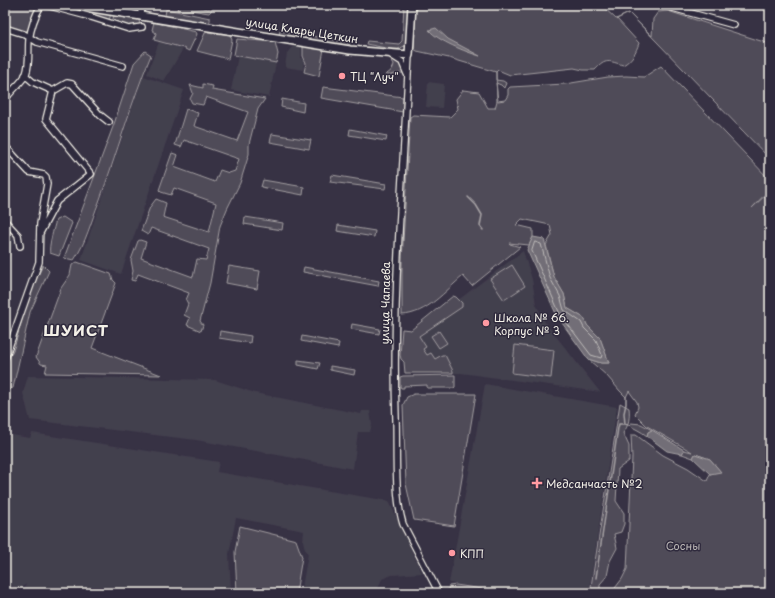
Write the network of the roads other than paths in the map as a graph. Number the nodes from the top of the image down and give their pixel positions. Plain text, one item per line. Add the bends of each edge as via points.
1 (41, 5) edge
2 (46, 5) edge
3 (73, 5) edge
4 (143, 5) edge
5 (412, 5) edge
6 (662, 5) edge
7 (142, 17) junction
8 (734, 25) dead end
9 (142, 27) dead end
10 (5, 28) edge
11 (29, 39) junction
12 (391, 54) junction
13 (409, 55) junction
14 (123, 66) dead end
15 (25, 75) junction
16 (408, 76) junction
17 (7, 91) edge
18 (53, 91) junction
19 (5, 100) edge
20 (109, 122) dead end
21 (5, 146) edge
22 (5, 221) edge
23 (40, 234) junction
24 (20, 246) dead end
25 (5, 358) edge
26 (439, 593) edge

1 - 11 street via 33,21
2 - 9 street via 129,29
3 - 7 main road, улица Клары Цеткин
4 - 7 street
5 - 13 main road, улица Чапаева
6 - 8 street
7 - 12 main road, улица Клары Цеткин via 350,50
10 - 11 street via 24,34
11 - 14 street
11 - 15 street via 28,67
12 - 13 main road, улица Клары Цеткин
12 - 16 street via 402,62
13 - 16 street, улица Чапаева
15 - 17 street
15 - 18 street via 33,82
16 - 26 street, улица Чапаева via 397,263 395,390 398,485 403,524
17 - 19 street
18 - 20 street via 67,83 72,84
18 - 23 street via 46,119 91,174 57,202
21 - 23 street via 29,172 46,177
22 - 24 street via 18,235
23 - 25 street via 39,262

